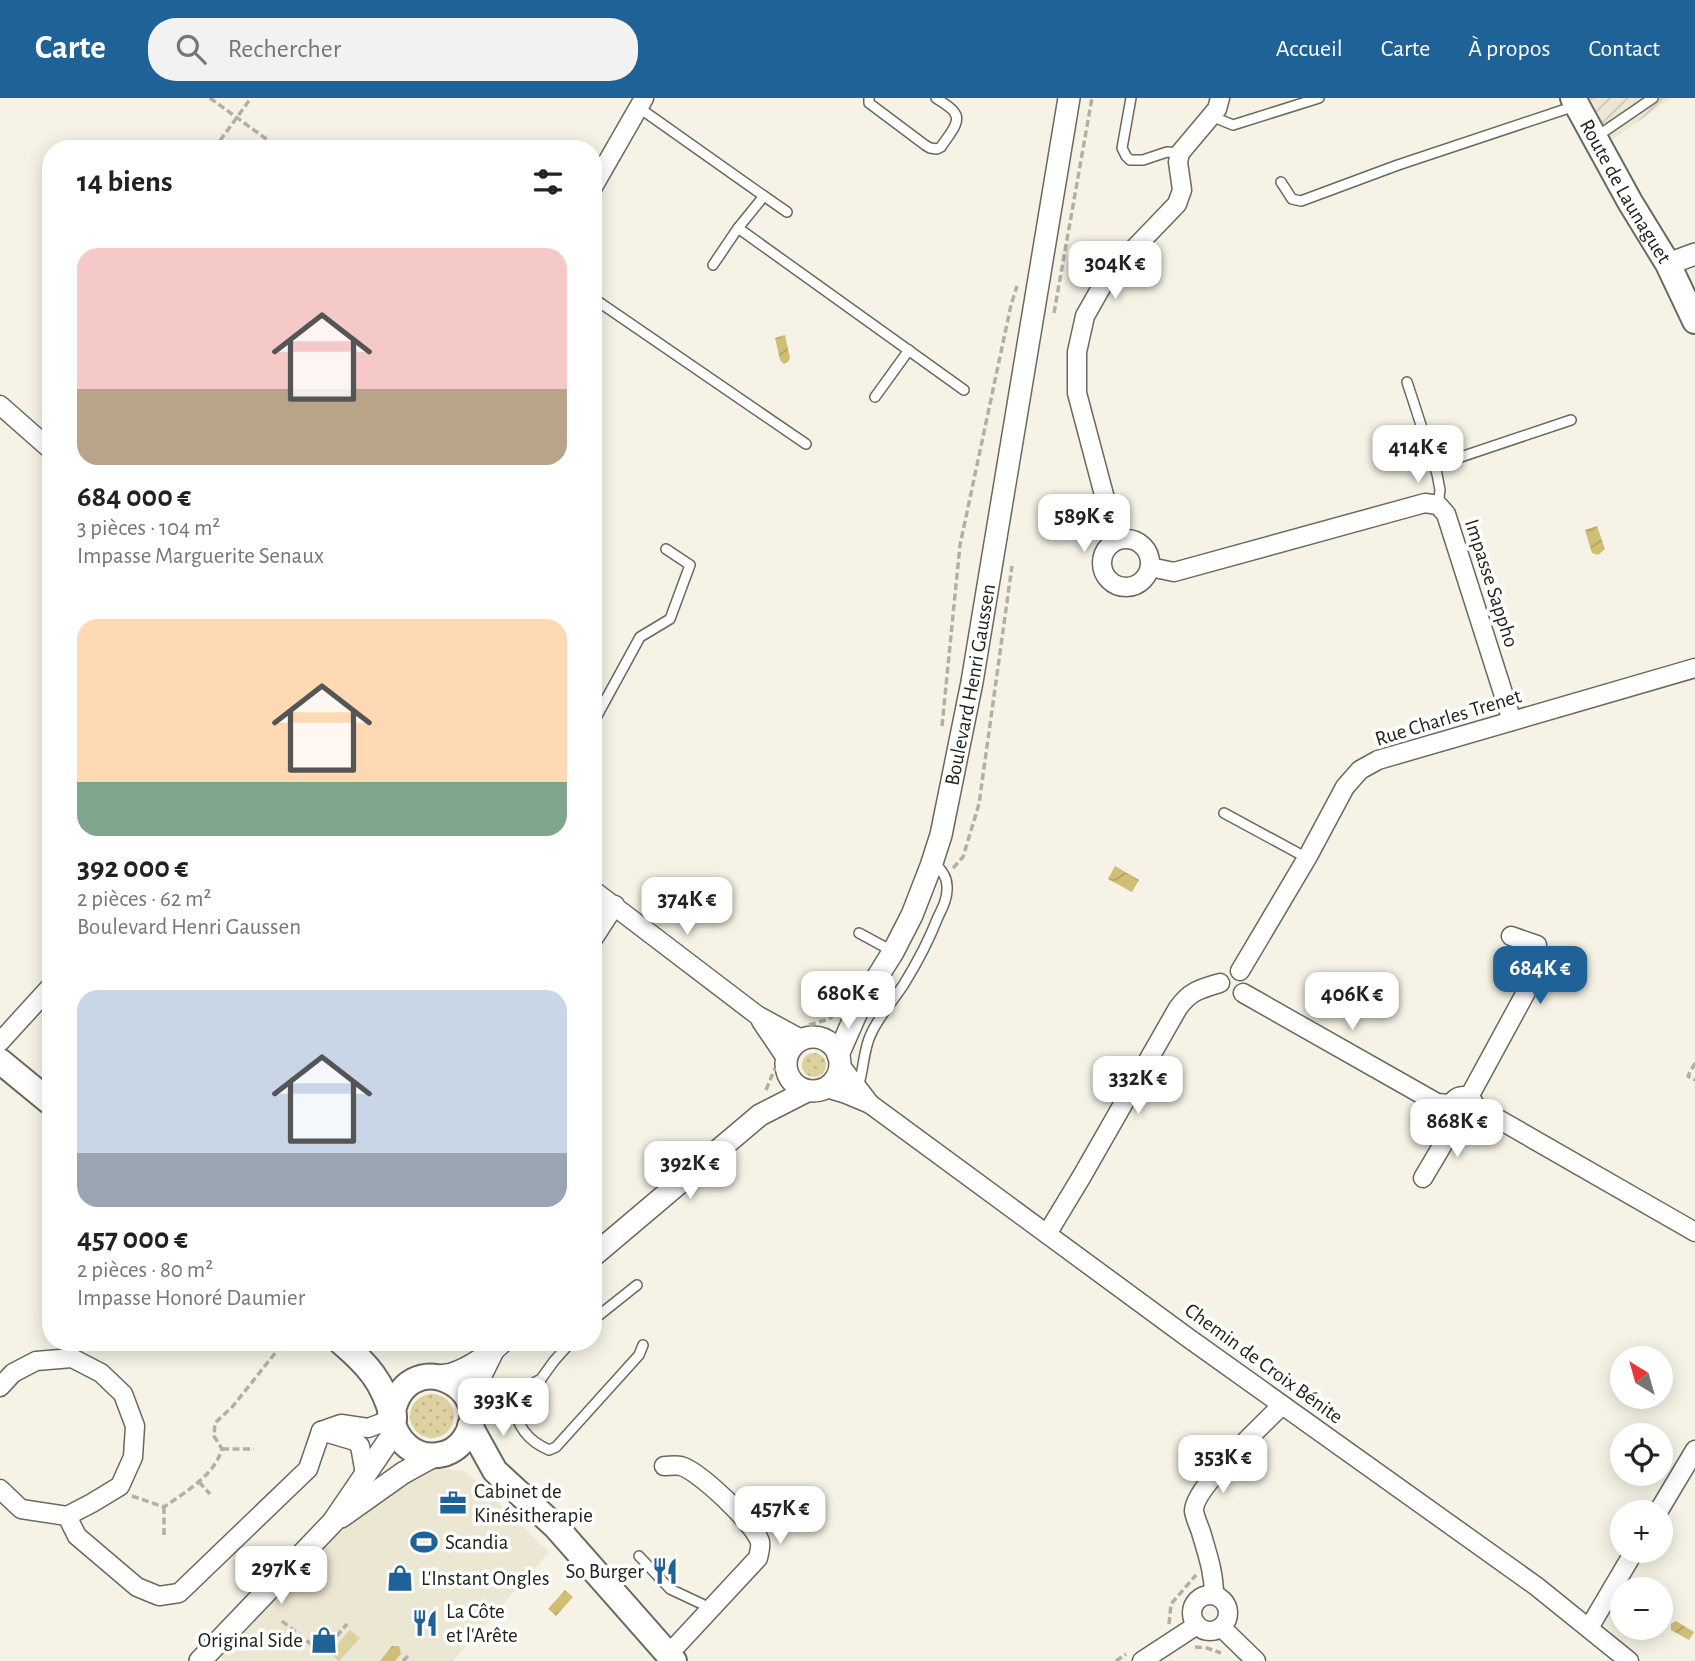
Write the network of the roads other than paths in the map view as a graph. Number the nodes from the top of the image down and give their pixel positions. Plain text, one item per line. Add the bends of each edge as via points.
1 (869, 98) edge
2 (936, 98) edge
3 (1069, 98) edge
4 (1131, 98) edge
5 (1220, 98) edge
6 (1319, 98) edge
7 (1653, 98) edge
8 (1575, 101) edge
9 (641, 103) edge
10 (1211, 116) junction
11 (1595, 138) junction
12 (1180, 153) junction
13 (602, 171) edge
14 (1281, 182) dead end
15 (764, 195) junction
16 (787, 212) dead end
17 (738, 228) junction
18 (1695, 254) edge
19 (1668, 264) junction
20 (713, 265) dead end
21 (602, 304) edge
22 (1695, 321) edge
23 (909, 350) junction
24 (1406, 382) dead end
25 (964, 390) dead end
26 (875, 397) dead end
27 (0, 405) edge
28 (1571, 420) dead end
29 (42, 442) edge
30 (806, 444) dead end
31 (1434, 466) junction
32 (1438, 505) junction
33 (1116, 540) junction
34 (666, 549) dead end
35 (1150, 567) junction
36 (1695, 668) edge
37 (602, 707) edge
38 (1512, 721) junction
39 (1224, 813) dead end
40 (1307, 858) junction
41 (932, 862) junction
42 (602, 896) edge
43 (615, 905) junction
44 (602, 925) edge
45 (859, 933) dead end
46 (1511, 936) dead end
47 (893, 952) junction
48 (1240, 971) junction
49 (1220, 983) junction
50 (1243, 993) junction
51 (42, 996) edge
52 (860, 1005) junction
53 (757, 1015) junction
54 (805, 1034) junction
55 (0, 1042) edge
56 (0, 1060) edge
57 (839, 1060) junction
58 (786, 1063) junction
59 (858, 1087) junction
60 (816, 1089) junction
61 (42, 1095) edge
62 (870, 1104) junction
63 (1472, 1104) junction
64 (1454, 1112) junction
65 (760, 1115) junction
66 (1423, 1178) dead end
67 (1695, 1232) edge
68 (1047, 1234) junction
69 (602, 1248) edge
70 (637, 1284) dead end
71 (602, 1313) edge
72 (643, 1345) dead end
73 (351, 1351) edge
74 (352, 1351) edge
75 (489, 1351) edge
76 (494, 1351) edge
77 (562, 1351) edge
78 (428, 1377) junction
79 (0, 1387) edge
80 (1282, 1405) junction
81 (470, 1416) junction
82 (393, 1422) junction
83 (321, 1431) junction
84 (1695, 1450) edge
85 (440, 1455) junction
86 (664, 1466) dead end
87 (495, 1471) junction
88 (365, 1474) junction
89 (0, 1489) edge
90 (1665, 1500) edge
91 (67, 1516) junction
92 (333, 1522) junction
93 (639, 1556) dead end
94 (1627, 1563) edge
95 (1214, 1595) junction
96 (709, 1611) junction
97 (1197, 1625) junction
98 (1221, 1627) junction
99 (1589, 1628) junction
100 (671, 1657) edge
101 (200, 1661) edge
102 (1142, 1661) edge
103 (1256, 1661) edge
104 (1629, 1661) edge

1 - 2 lane via 878,110 937,149 957,116
3 - 41 street, Boulevard Henri Gaussen via 972,682
4 - 12 lane via 1122,148 1126,156 1130,160
5 - 10 street
6 - 10 lane via 1233,125
7 - 11 lane
8 - 11 main road, Route de Launaguet
8 - 14 lane via 1568,109 1301,201 1292,200
9 - 13 street
9 - 15 lane
10 - 12 street
11 - 19 main road, Route de Launaguet
12 - 33 street via 1182,190 1177,204 1102,286 1085,316 1077,352 1077,393
15 - 16 lane
15 - 17 lane
17 - 20 lane
17 - 23 lane
18 - 19 street
19 - 22 main road, Route de Launaguet
21 - 30 lane
23 - 25 lane
23 - 26 lane
24 - 31 lane
27 - 29 street
28 - 31 lane
31 - 32 lane via 1440,490
32 - 35 street, Impasse Sappho via 1425,503 1174,572
32 - 38 street, Impasse Sappho via 1446,513
33 - 35 street via 1138,541 1146,548
33 - 35 street via 1102,561 1113,583 1130,587 1139,583
34 - 37 lane via 690,565 670,619 640,637
36 - 38 street, Rue Charles Trenet
38 - 40 street, Rue Charles Trenet via 1378,760 1360,770 1345,787
39 - 40 lane
40 - 48 street, Rue Charles Trenet
41 - 47 street, Boulevard Henri Gaussen
41 - 59 lane via 945,876 946,898 930,938 874,1027
42 - 43 street
43 - 44 street
43 - 53 street
45 - 47 lane
46 - 63 street via 1537,945 1531,984
47 - 52 street, Boulevard Henri Gaussen
48 - 49 street via 1231,970
48 - 50 street via 1247,985
49 - 50 street via 1224,993 1234,997
49 - 68 street via 1197,990 1178,1008
50 - 64 street
51 - 55 street
52 - 54 street, Boulevard Henri Gaussen via 827,1029
52 - 57 street, Boulevard Henri Gaussen
53 - 54 street
53 - 58 street
54 - 57 street via 827,1041
54 - 58 street, Boulevard Henri Gaussen via 789,1050
56 - 61 main road
57 - 59 street, Chemin de Croix Bénite
57 - 60 street, Boulevard Henri Gaussen via 836,1078
58 - 60 street via 793,1083
58 - 65 street, Boulevard Henri Gaussen
59 - 62 street, Chemin de Croix Bénite
60 - 62 street, Chemin de Croix Bénite
60 - 65 street, Boulevard Henri Gaussen
62 - 68 street, Chemin de Croix Bénite
63 - 64 street via 1472,1117 1464,1121
63 - 67 street
64 - 66 street
65 - 69 street, Boulevard Henri Gaussen
68 - 80 street, Chemin de Croix Bénite
70 - 71 lane
72 - 77 lane via 639,1355 549,1450 535,1444 522,1429 514,1403
73 - 82 main road via 382,1385
74 - 78 main road via 390,1373
75 - 78 street via 452,1374
76 - 81 street via 473,1391
78 - 81 main road via 457,1385 465,1394
78 - 82 main road via 400,1392
79 - 91 street via 13,1373 36,1361 72,1358 101,1373 123,1394 135,1426 133,1457 120,1486
80 - 95 street via 1196,1499 1194,1511 1213,1570
80 - 99 street, Chemin de Croix Bénite
81 - 85 main road via 461,1443
81 - 87 main road
82 - 83 street via 368,1428 341,1424
82 - 85 main road via 401,1442 411,1450
82 - 88 street
83 - 88 street via 355,1441
83 - 91 street via 307,1469 179,1593 159,1596 137,1587 77,1536
84 - 90 street
85 - 87 main road
85 - 92 street via 403,1473
86 - 96 street via 682,1466 699,1477 726,1499 761,1545 758,1558
87 - 100 main road via 556,1527
88 - 92 street
89 - 91 street via 21,1508
92 - 101 street
93 - 96 lane via 670,1589
94 - 99 street
95 - 97 street via 1195,1604 1192,1611
95 - 98 street via 1228,1609
96 - 100 street
97 - 98 street via 1209,1631
97 - 102 street
98 - 103 street
99 - 104 street, Chemin de Croix Bénite

